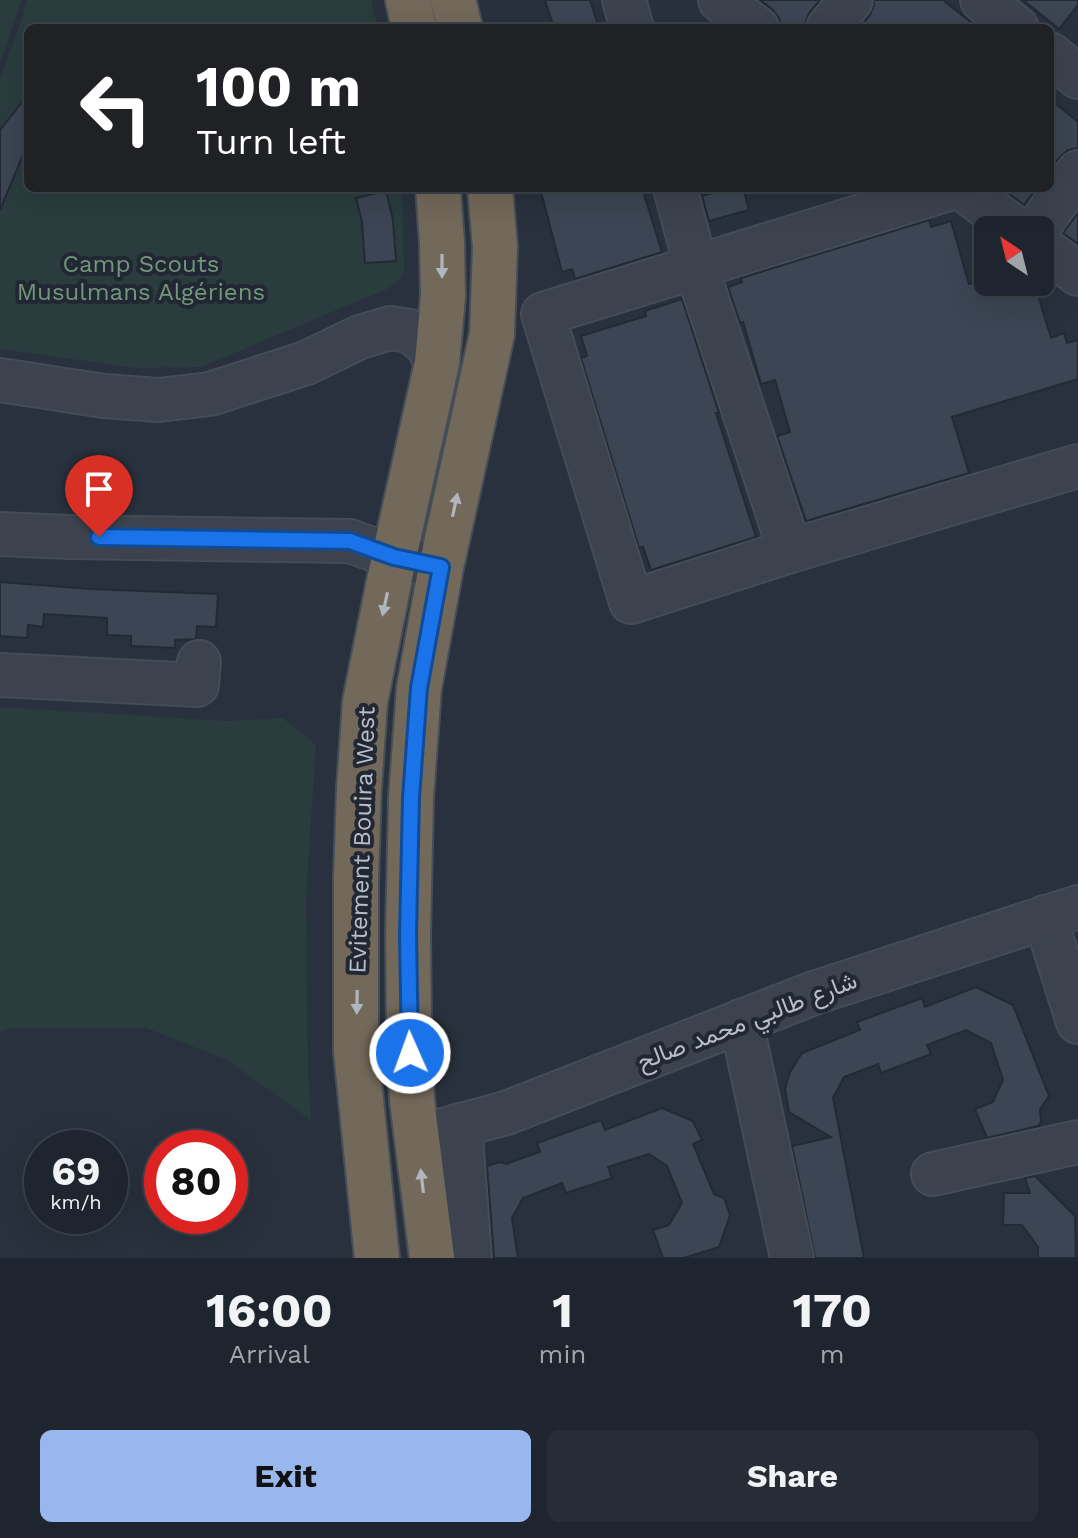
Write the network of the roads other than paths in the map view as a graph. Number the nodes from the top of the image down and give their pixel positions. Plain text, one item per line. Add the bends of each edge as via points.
1 (408, 0) edge
2 (453, 0) edge
3 (624, 0) edge
4 (720, 0) edge
5 (851, 0) edge
6 (982, 0) edge
7 (413, 24) edge
8 (459, 24) edge
9 (631, 24) edge
10 (752, 24) edge
11 (831, 24) edge
12 (1012, 24) edge
13 (1054, 57) edge
14 (1078, 77) edge
15 (1078, 172) edge
16 (438, 192) edge
17 (490, 192) edge
18 (676, 192) edge
19 (939, 192) edge
20 (966, 192) edge
21 (999, 216) edge
22 (1046, 216) edge
23 (1054, 256) edge
24 (696, 266) junction
25 (1078, 274) edge
26 (437, 363) junction
27 (0, 380) edge
28 (1078, 466) edge
29 (0, 534) edge
30 (790, 551) junction
31 (394, 557) junction
32 (441, 567) junction
33 (199, 662) dead end
34 (0, 675) edge
35 (1062, 912) edge
36 (741, 1021) junction
37 (1078, 1022) edge
38 (460, 1125) junction
39 (417, 1137) junction
40 (1078, 1142) edge
41 (933, 1174) dead end
42 (785, 1256) edge
43 (377, 1258) edge
44 (432, 1258) edge
45 (470, 1258) edge

1 - 7 highway
2 - 8 highway
3 - 9 street
4 - 10 street
5 - 11 street
6 - 12 street
13 - 14 street
15 - 22 street
16 -> 26 highway, Evitement Bouira West via 443,296
32 -> 17 highway, Evitement Bouira West via 492,334 495,247
18 - 24 street
19 - 24 street
20 - 21 street
23 - 25 street
24 - 30 street
24 - 30 street via 543,314 631,602
26 - 27 street via 410,331 390,328 210,394 158,400
26 - 31 highway, Evitement Bouira West
28 - 30 street
29 - 31 street via 350,541
31 - 32 street
31 -> 43 highway, Evitement Bouira West via 365,702 356,879 356,1051
32 - 39 highway, Evitement Bouira West via 419,688 411,798 409,1030
33 - 34 street via 197,685
35 - 36 street, شارع طالبي محمد صالح
35 - 37 street
36 - 38 street, شارع طالبي محمد صالح via 506,1113
36 - 42 street
38 - 39 street, شارع طالبي محمد صالح
38 - 45 street
44 -> 39 highway, Evitement Bouira West
40 - 41 street

